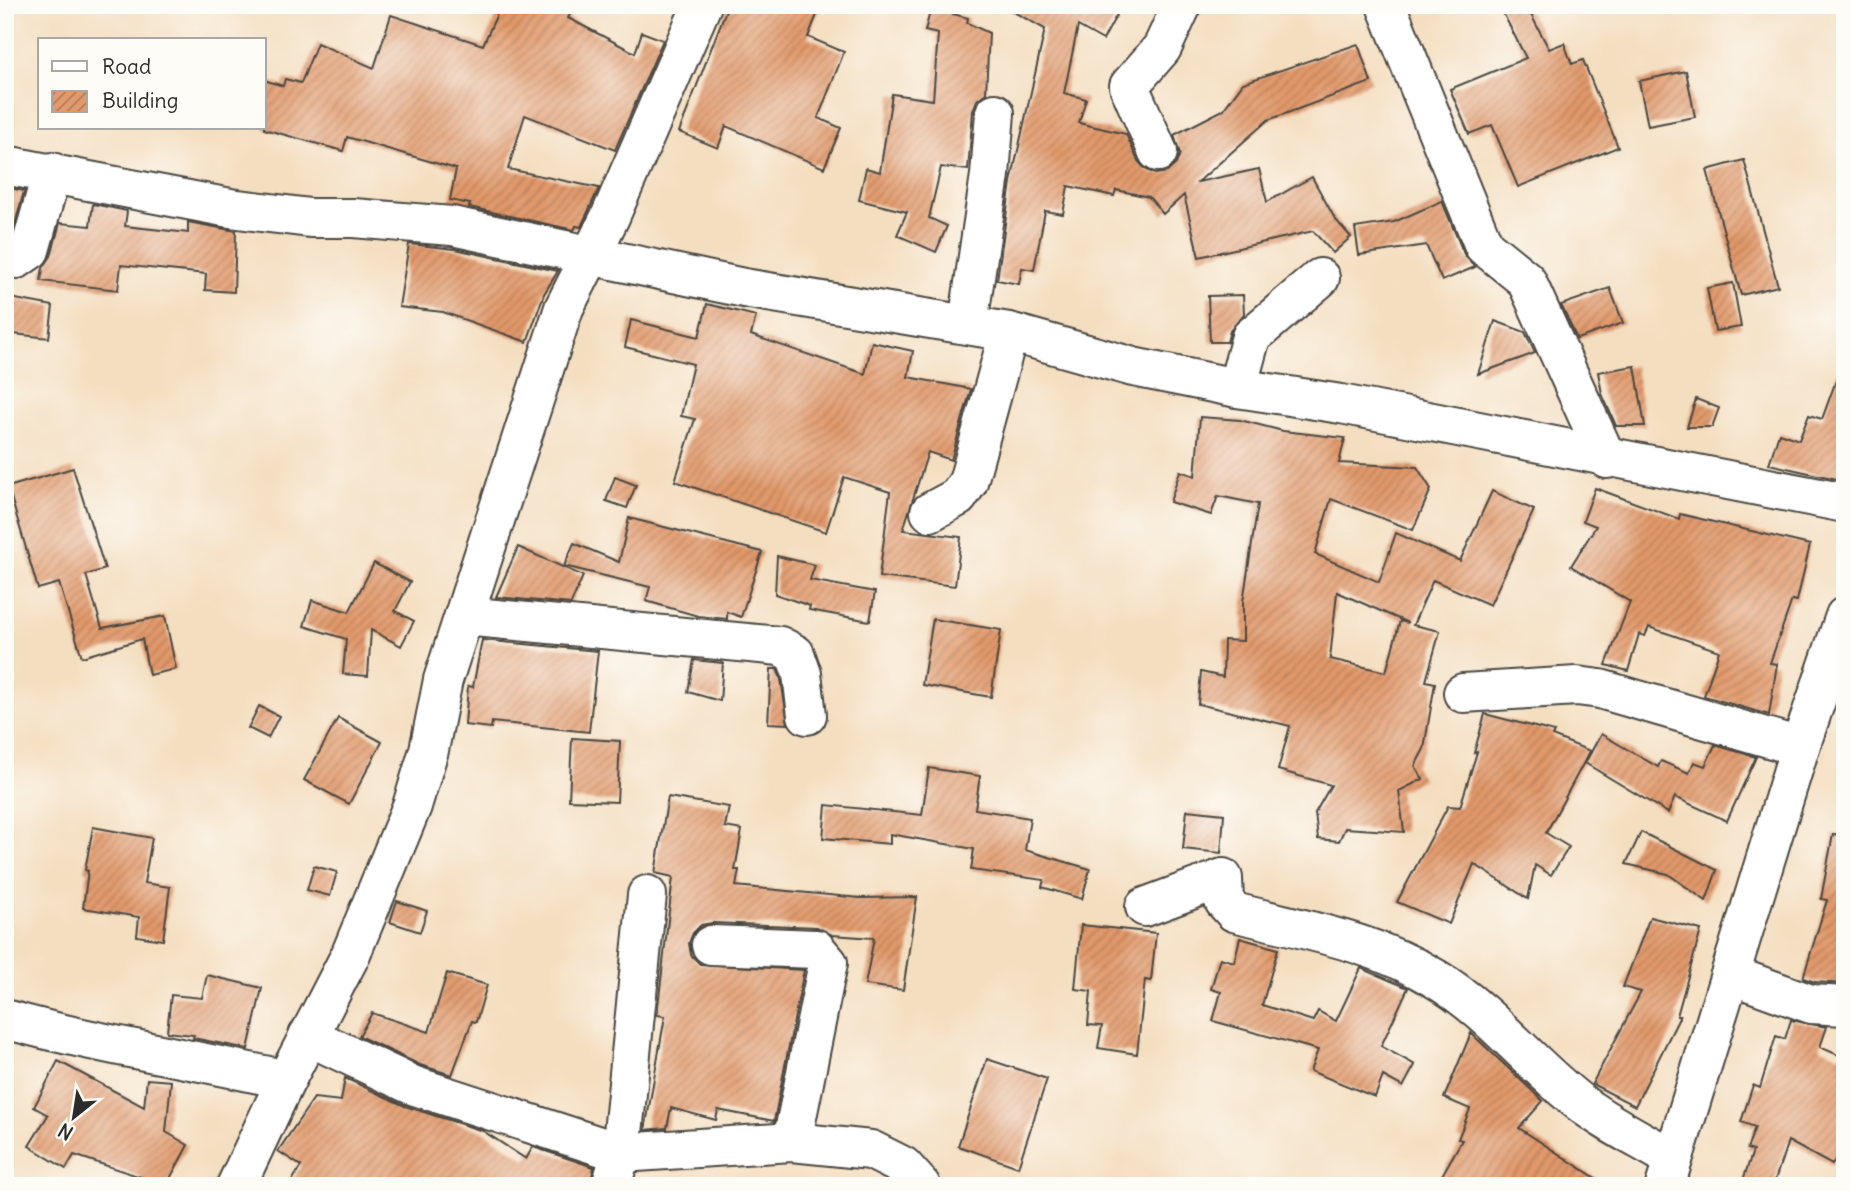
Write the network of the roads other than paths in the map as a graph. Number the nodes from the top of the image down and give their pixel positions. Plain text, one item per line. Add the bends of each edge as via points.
1 (702, 5) edge
2 (1182, 5) edge
3 (1385, 5) edge
4 (995, 113) dead end
5 (1158, 152) dead end
6 (5, 165) edge
7 (52, 172) junction
8 (5, 257) edge
9 (590, 257) junction
10 (1320, 278) dead end
11 (968, 324) junction
12 (1009, 332) junction
13 (1237, 388) junction
14 (1607, 459) junction
15 (1845, 503) edge
16 (930, 512) dead end
17 (464, 615) junction
18 (1845, 616) edge
19 (1838, 662) edge
20 (1463, 693) dead end
21 (807, 715) dead end
22 (1800, 747) junction
23 (647, 895) dead end
24 (1145, 907) dead end
25 (711, 945) dead end
26 (1731, 975) junction
27 (1845, 1006) edge
28 (5, 1018) edge
29 (308, 1036) junction
30 (286, 1080) junction
31 (792, 1142) junction
32 (616, 1169) edge
33 (1669, 1172) edge
34 (236, 1186) edge
35 (921, 1186) edge

1 - 9 street
2 - 5 street via 1162,48 1129,86
3 - 14 street via 1484,246 1526,280
4 - 11 street
6 - 7 street
7 - 8 street via 30,250 18,259
7 - 9 street via 230,208 310,218 452,226
9 - 11 street via 872,312
9 - 17 street via 564,308
10 - 13 street via 1251,337
11 - 12 street
12 - 13 street via 1133,367
12 - 16 street via 968,482 958,497
13 - 14 street via 1340,404
14 - 15 street
17 - 21 street via 780,646 795,654
17 - 29 street via 412,806 350,956
18 - 19 street
19 - 22 street
20 - 22 street via 1577,685 1600,688
22 - 26 street
23 - 32 street
24 - 33 street via 1223,878 1224,901 1234,912 1363,944 1403,960 1473,1005 1576,1100
25 - 31 street via 816,949 828,962
26 - 27 street via 1811,1004
26 - 33 street
28 - 30 street via 66,1036
29 - 30 street
29 - 32 street via 412,1085
30 - 34 street
31 - 32 street
31 - 35 street via 871,1150 903,1166

